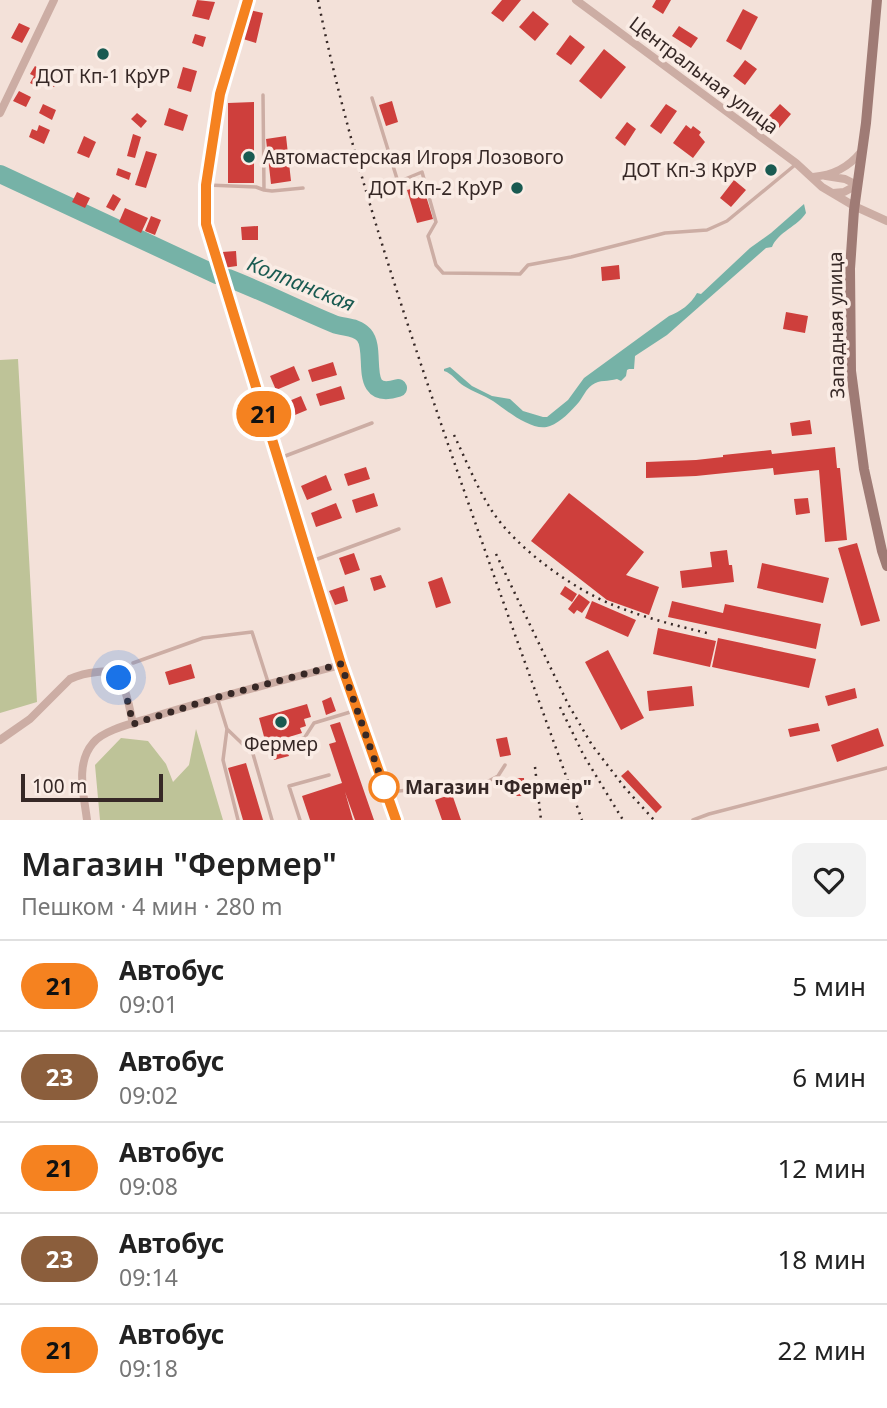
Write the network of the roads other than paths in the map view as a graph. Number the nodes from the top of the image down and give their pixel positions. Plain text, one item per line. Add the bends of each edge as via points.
1 (54, 0) edge
2 (248, 0) edge
3 (576, 0) edge
4 (877, 0) edge
5 (263, 95) dead end
6 (372, 98) dead end
7 (0, 113) edge
8 (862, 151) junction
9 (796, 163) junction
10 (826, 176) junction
11 (813, 177) junction
12 (206, 185) junction
13 (857, 185) junction
14 (303, 188) dead end
15 (264, 190) junction
16 (833, 193) junction
17 (854, 206) junction
18 (887, 221) edge
19 (372, 423) dead end
20 (278, 459) junction
21 (399, 529) dead end
22 (882, 529) edge
23 (310, 562) junction
24 (887, 566) edge
25 (132, 663) dead end
26 (341, 664) junction
27 (269, 684) junction
28 (218, 697) junction
29 (357, 709) junction
30 (133, 724) junction
31 (227, 729) junction
32 (0, 740) edge
33 (292, 743) dead end
34 (505, 765) dead end
35 (887, 768) edge
36 (329, 775) dead end
37 (386, 792) junction
38 (87, 820) edge
39 (238, 820) edge
40 (272, 820) edge
41 (300, 820) edge
42 (396, 820) edge
43 (693, 820) edge

1 - 7 street
2 - 12 street via 220,94
3 - 9 street, Центральная улица
4 - 8 main road, Западная улица
5 - 15 lane
6 - 9 lane via 398,182 422,172 436,222 428,236 443,273 520,274 528,265 664,233 707,230 727,221
8 - 10 street via 851,164
8 - 13 main road, Западная улица
9 - 11 street, Центральная улица
10 - 11 street
10 - 13 street
11 - 16 street, Центральная улица
12 - 15 lane
12 - 20 street via 206,224
13 - 16 street
13 - 17 main road, Западная улица
14 - 15 lane
16 - 17 street, Центральная улица
17 - 18 street
17 - 22 main road, Западная улица via 851,371 864,469
19 - 20 lane
20 - 23 street
21 - 23 lane
22 - 24 main road, Западная улица
23 - 26 street
25 - 27 lane via 203,638 252,632
26 - 27 street
26 - 29 lane
27 - 28 street
28 - 30 street
28 - 31 lane
29 - 33 lane via 314,723 305,737
29 - 37 lane
30 - 32 street via 124,686 112,672 103,671 70,679 30,719
30 - 38 street via 102,735 85,757 82,773
31 - 39 lane via 223,760
31 - 40 lane via 253,754
34 - 37 lane via 498,776 483,784
35 - 43 lane
36 - 41 lane via 289,786
37 - 42 lane

